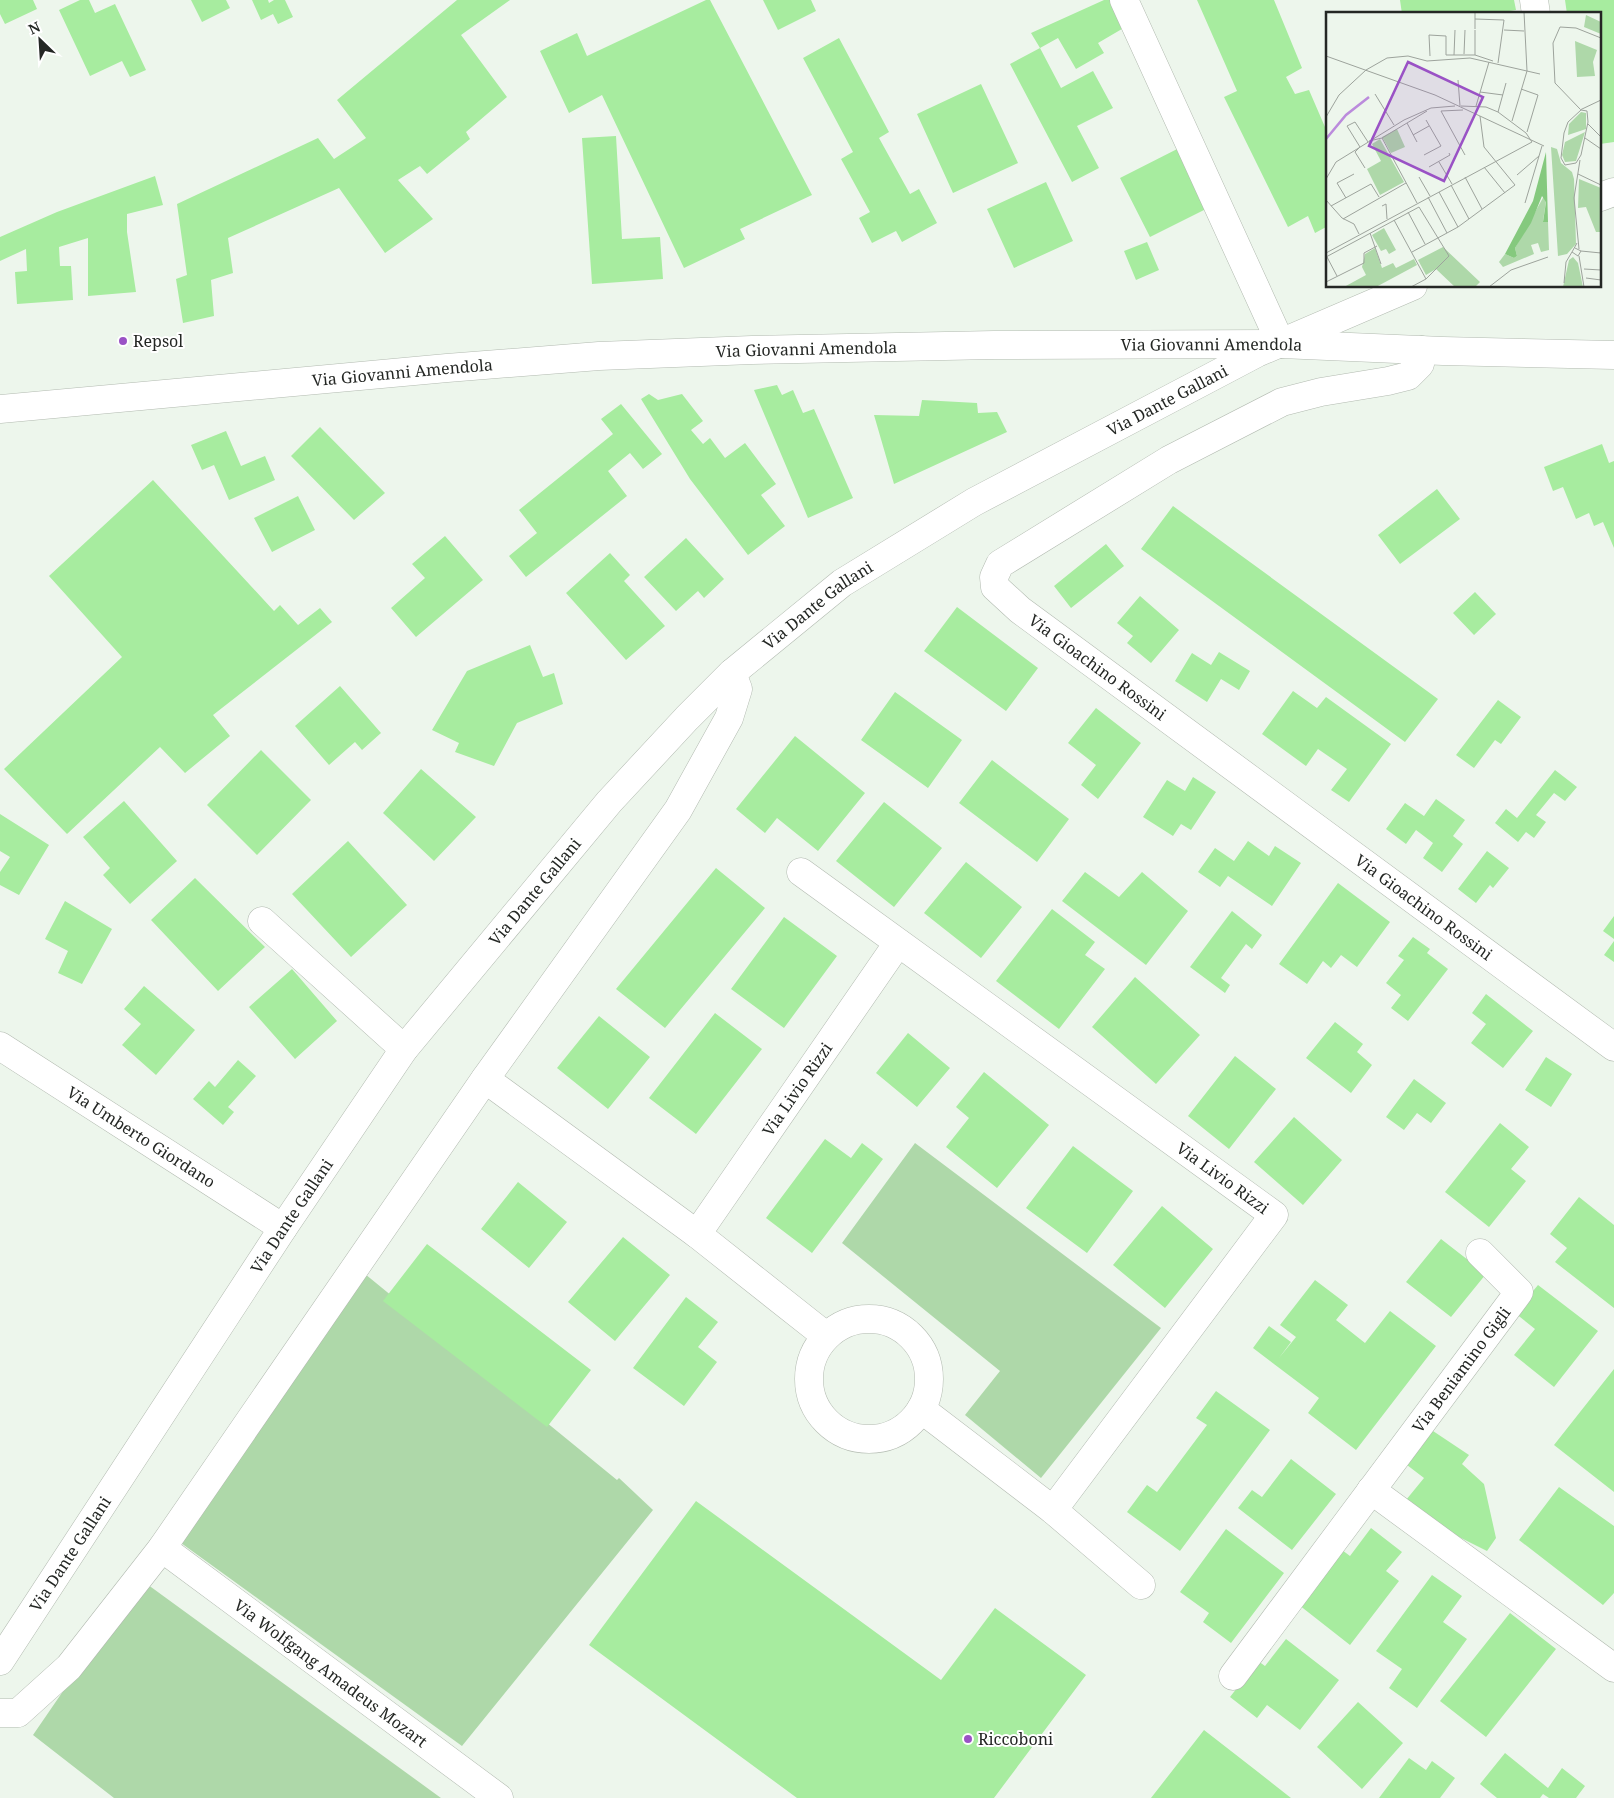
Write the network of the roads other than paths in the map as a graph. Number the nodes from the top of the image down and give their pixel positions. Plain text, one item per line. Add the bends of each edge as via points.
1 (1124, 0) edge
2 (1614, 192) edge
3 (1602, 196) edge
4 (1408, 288) edge
5 (1281, 344) junction
6 (1422, 350) junction
7 (1614, 355) edge
8 (0, 409) edge
9 (732, 672) junction
10 (801, 872) dead end
11 (262, 921) dead end
12 (898, 943) junction
13 (0, 1046) edge
14 (1614, 1047) edge
15 (404, 1049) junction
16 (485, 1079) junction
17 (283, 1228) junction
18 (697, 1234) junction
19 (1480, 1253) dead end
20 (826, 1336) junction
21 (921, 1409) junction
22 (1371, 1490) junction
23 (1053, 1510) junction
24 (162, 1548) junction
25 (1141, 1585) dead end
26 (0, 1661) edge
27 (1614, 1668) edge
28 (1233, 1676) dead end
29 (0, 1713) edge
30 (499, 1798) edge

1 - 5 street
2 - 3 street
4 - 5 street, Via Dante Gallani
5 - 6 street, Via Giovanni Amendola
5 - 8 street, Via Giovanni Amendola via 1004,345 609,356
5 - 9 street, Via Dante Gallani via 1249,357 974,502 842,583
6 - 7 street, Via Giovanni Amendola
6 - 14 street, Via Gioachino Rossini via 1420,364 1408,376 1282,402 1169,460 1000,564 994,577 995,587 1020,610
9 - 15 street, Via Dante Gallani via 609,802
9 - 16 street via 738,689 729,718 678,810
10 - 12 street, Via Livio Rizzi
11 - 15 street
12 - 18 street, Via Livio Rizzi
12 - 23 street, Via Livio Rizzi via 1274,1216
13 - 17 street, Via Umberto Giordano
15 - 17 street, Via Dante Gallani
16 - 18 street
16 - 24 street
17 - 26 street, Via Dante Gallani
18 - 20 street
19 - 22 street, Via Beniamino Gigli via 1519,1292
20 - 21 street via 841,1325 860,1319 879,1319 898,1326 913,1337 924,1353 929,1372 928,1391
20 - 21 street via 814,1354 808,1373 810,1394 818,1412 832,1427 850,1437 870,1440 890,1436 908,1425
21 - 23 street
22 - 27 street
22 - 28 street, Via Beniamino Gigli
23 - 25 street
24 - 29 street via 69,1667 18,1713
24 - 30 street, Via Wolfgang Amadeus Mozart

